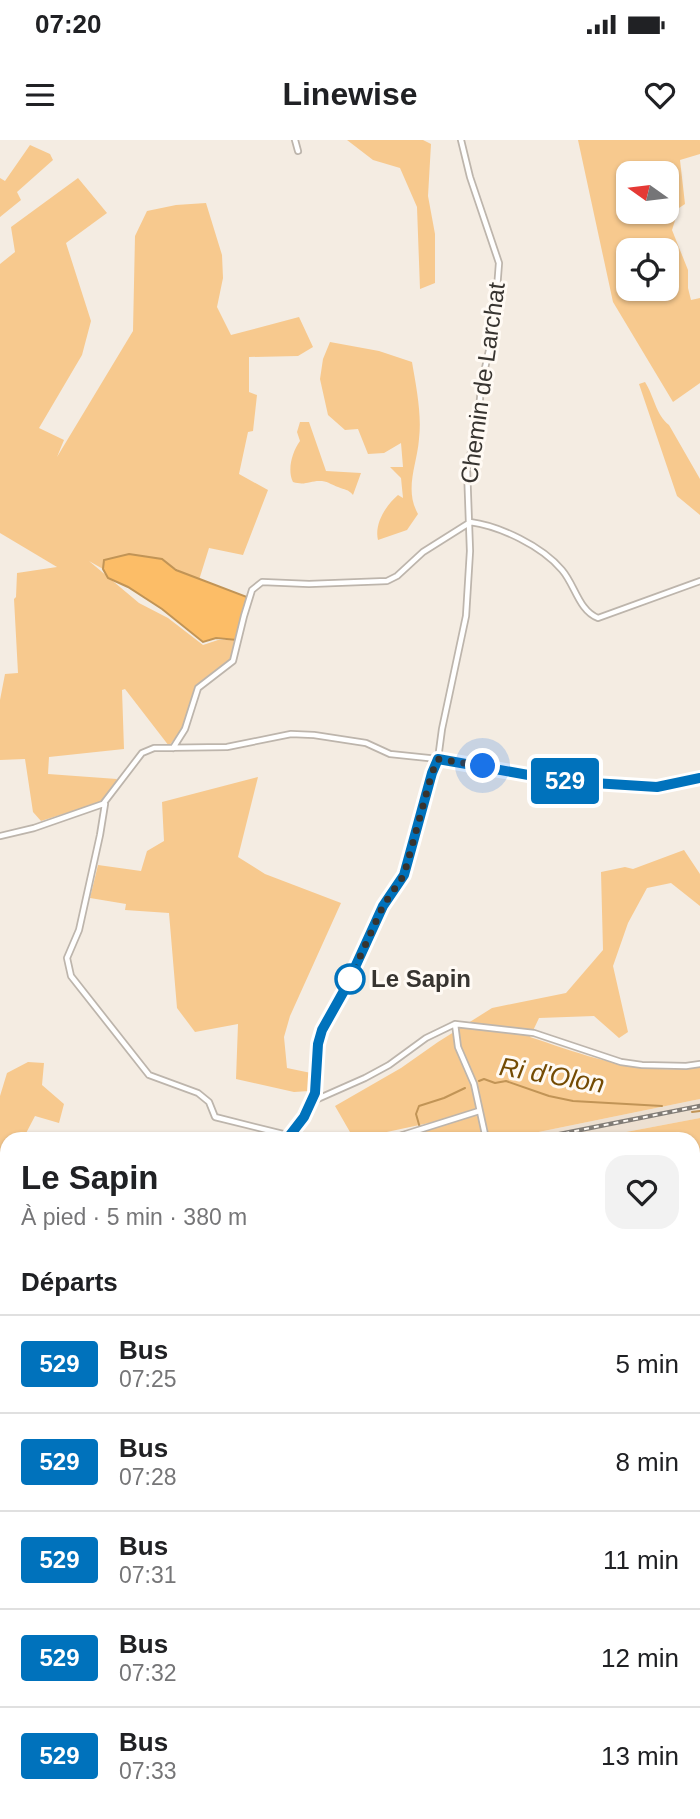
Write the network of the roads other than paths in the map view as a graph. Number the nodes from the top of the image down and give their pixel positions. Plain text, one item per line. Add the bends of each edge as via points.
1 (295, 140) edge
2 (461, 140) edge
3 (298, 151) dead end
4 (470, 522) junction
5 (700, 581) edge
6 (173, 748) junction
7 (438, 759) junction
8 (700, 778) edge
9 (104, 803) junction
10 (0, 836) edge
11 (455, 1024) junction
12 (700, 1064) edge
13 (313, 1101) junction
14 (479, 1111) junction
15 (266, 1132) edge
16 (295, 1132) edge
17 (412, 1132) edge
18 (484, 1132) edge

1 - 3 street
2 - 4 street, Chemin de Larchat via 499,263 494,328 467,468
4 - 5 street via 541,551 563,571 590,615 598,618
4 - 6 street via 387,581 262,582 252,590 233,661 198,688 185,729
4 - 7 street, Chemin de Larchat via 466,616
6 - 7 street via 227,747 291,734 366,743 390,754
6 - 9 street via 142,753
7 - 8 street via 576,782 657,787
7 - 13 street via 404,875 383,906 322,1030
9 - 10 street
9 - 15 street via 79,930 67,958 71,976 149,1075 198,1093 209,1102 215,1117 225,1122
11 - 12 street via 534,1033 631,1063 663,1067
11 - 13 street via 365,1078
11 - 14 street
13 - 16 street
14 - 17 street
14 - 18 street

